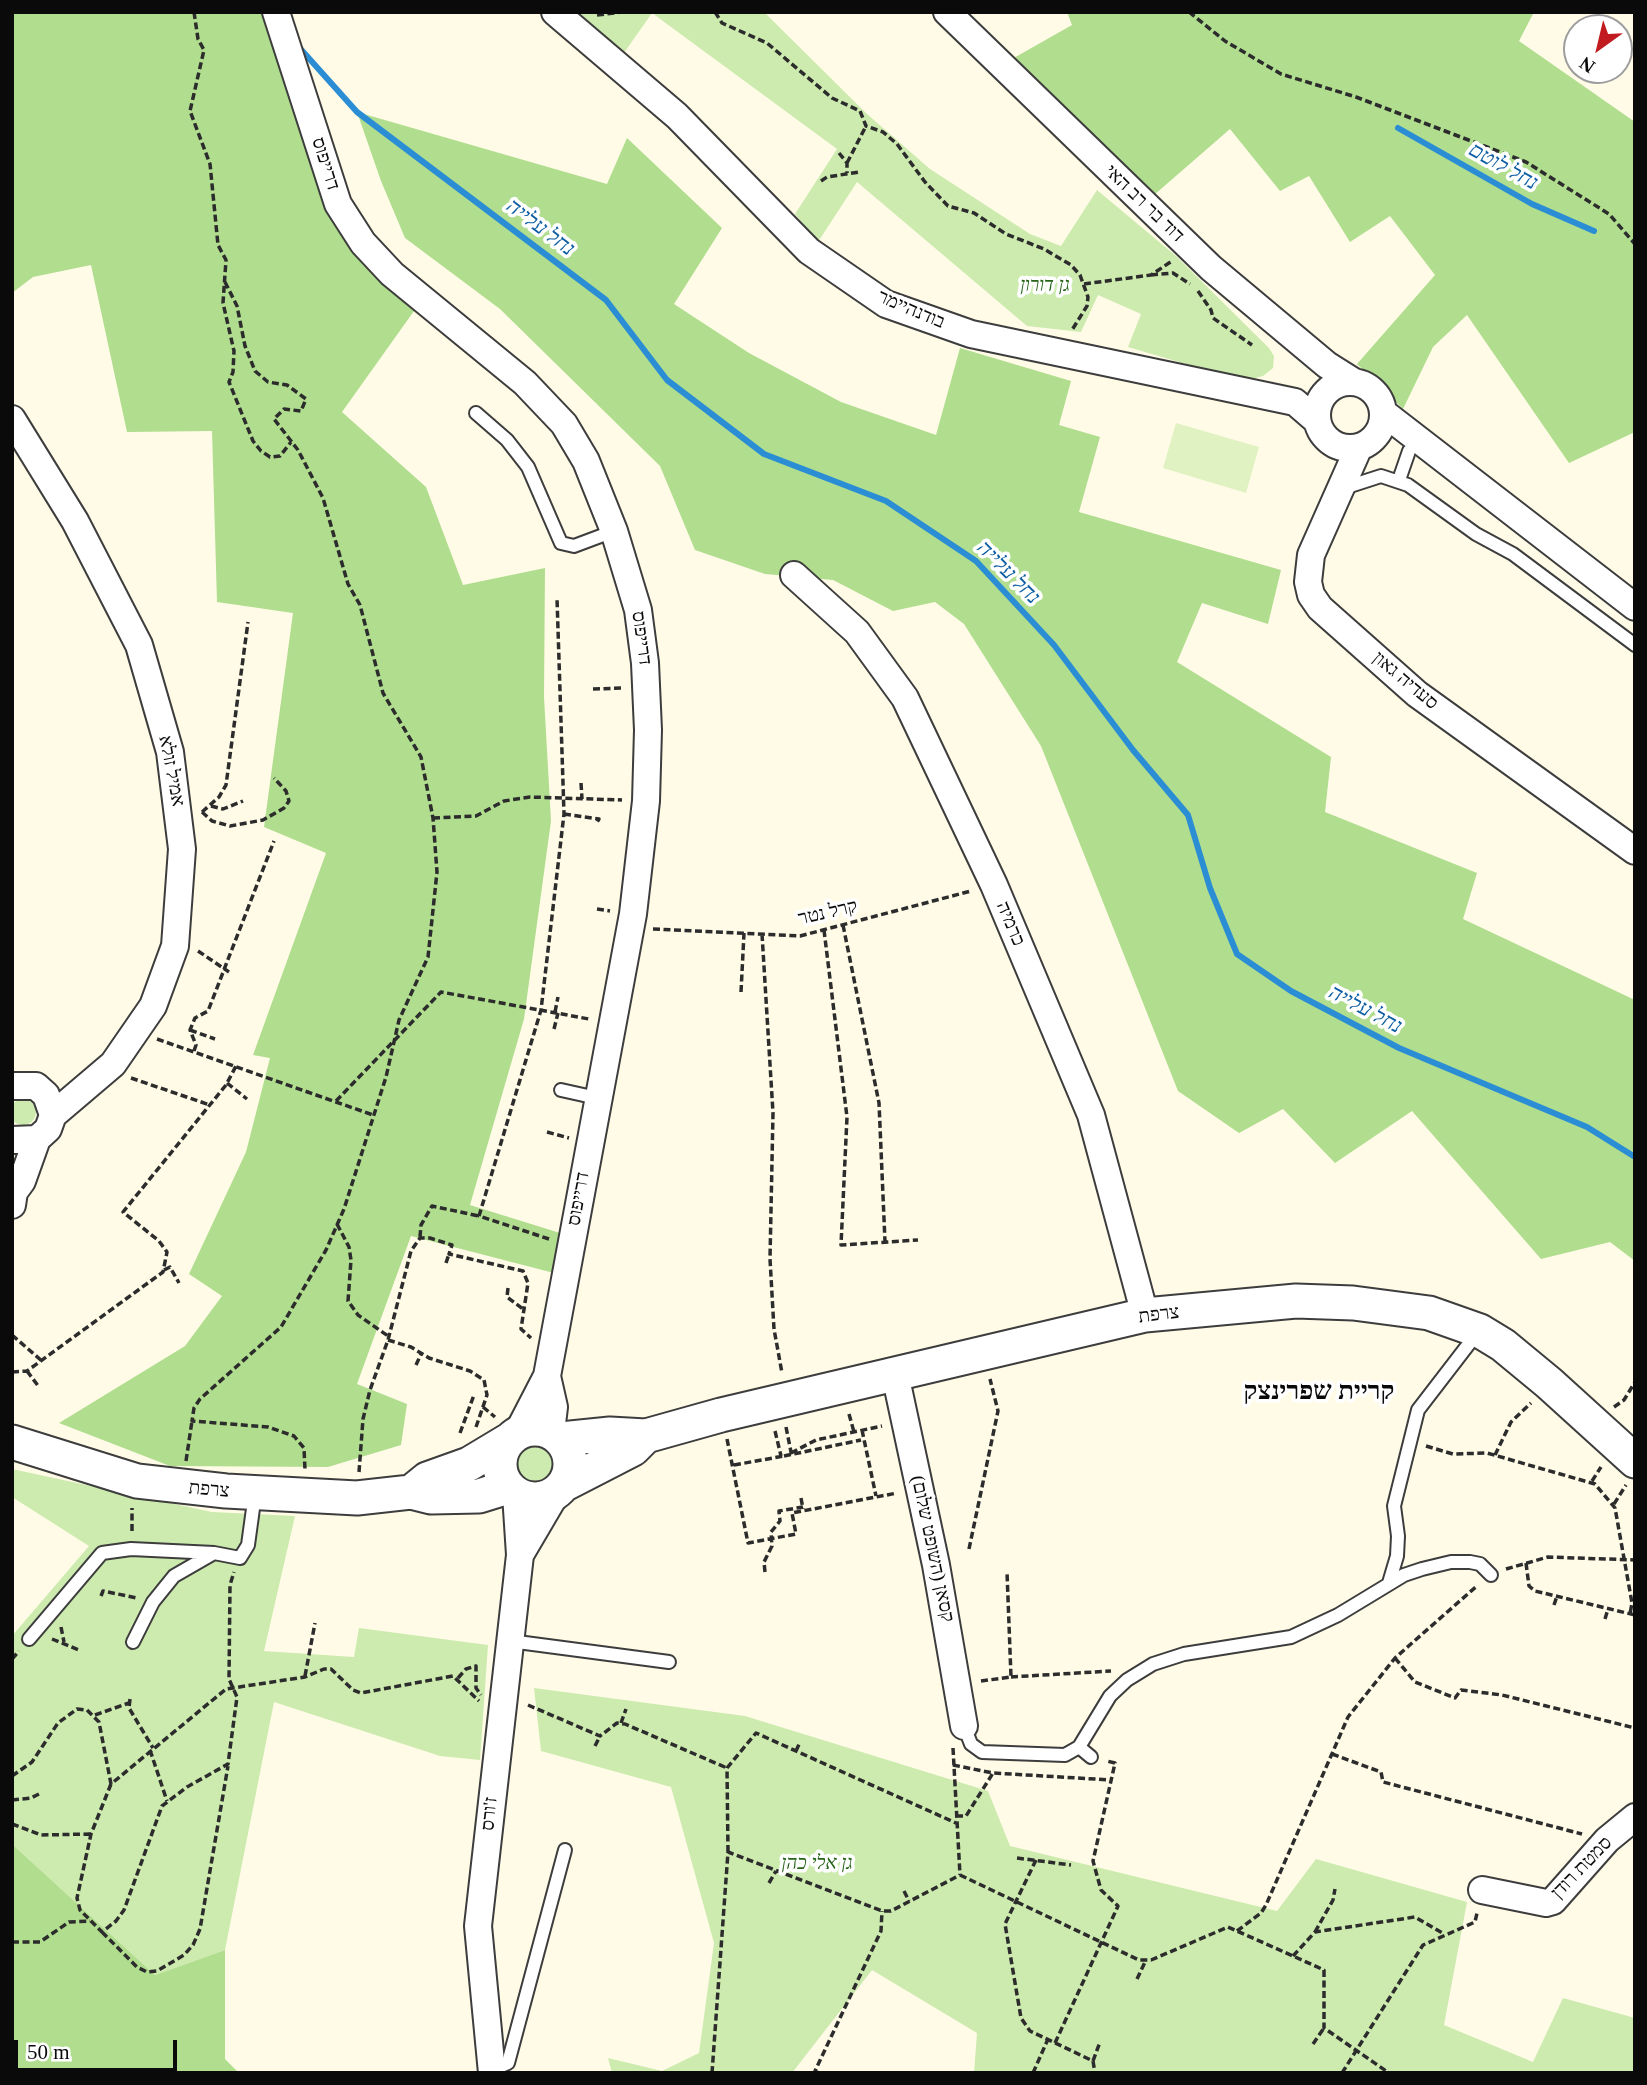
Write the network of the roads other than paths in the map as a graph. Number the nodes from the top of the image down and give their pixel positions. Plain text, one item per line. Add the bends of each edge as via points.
1 (276, 12) edge
2 (555, 12) edge
3 (947, 12) edge
4 (1354, 382) junction
5 (476, 413) dead end
6 (1384, 413) junction
7 (12, 419) edge
8 (1317, 421) junction
9 (1363, 446) junction
10 (1409, 451) junction
11 (1454, 466) junction
12 (1399, 480) junction
13 (1338, 491) junction
14 (614, 531) junction
15 (794, 575) dead end
16 (1635, 607) edge
17 (1635, 645) edge
18 (1635, 851) edge
19 (12, 1086) edge
20 (561, 1090) dead end
21 (597, 1098) junction
22 (53, 1115) junction
23 (25, 1140) edge
24 (13, 1195) edge
25 (1145, 1315) junction
26 (1480, 1331) junction
27 (895, 1374) junction
28 (547, 1376) junction
29 (500, 1431) junction
30 (556, 1436) junction
31 (646, 1436) junction
32 (12, 1443) edge
33 (1632, 1472) edge
34 (561, 1488) junction
35 (512, 1490) junction
36 (411, 1492) junction
37 (255, 1494) junction
38 (214, 1553) junction
39 (520, 1555) junction
40 (1492, 1576) road end
41 (1389, 1583) junction
42 (29, 1639) dead end
43 (510, 1641) junction
44 (133, 1642) dead end
45 (669, 1662) dead end
46 (964, 1726) joint
47 (1079, 1747) junction
48 (1091, 1757) road end
49 (1635, 1817) edge
50 (565, 1850) dead end
51 (1482, 1890) road end
52 (492, 2071) edge

1 - 14 street, דרייפוס via 338,204 363,243 391,274 544,401 586,461
2 - 8 street, בודנהיימר via 677,116 809,251 886,303 971,334 1296,402
3 - 4 street, דוד בר רב האי via 1190,248 1327,365
4 - 6 street via 1377,396
4 - 8 street via 1326,392
5 - 14 lane via 507,440 528,467 561,543 574,546
6 - 9 street via 1380,430
6 - 11 street
7 - 22 street, אמיל זולא via 75,521 139,645 170,752 182,849 175,946 153,1006 113,1064
8 - 9 street via 1321,432 1338,446
9 - 10 street
9 - 13 street, סעדיה גאון
10 - 11 street
10 - 12 lane
11 - 16 street
12 - 13 lane via 1367,478
12 - 17 lane via 1513,554
13 - 18 street, סעדיה גאון via 1308,569 1311,595 1320,608 1417,694
14 - 21 street, דרייפוס via 638,610 645,663 646,801 633,914
15 - 25 street, כרמיה via 857,632 905,698 994,885 1091,1115
19 - 22 street via 36,1086 46,1095
20 - 21 lane
21 - 28 street, דרייפוס
22 - 23 street, אמיל זולא via 48,1129
23 - 24 street via 22,1181
25 - 26 street, צרפת via 1319,1302 1429,1313
25 - 27 street, צרפת
26 - 33 street, צרפת via 1549,1383
26 - 41 lane via 1420,1406 1394,1506 1397,1556
27 - 31 street, צרפת
27 - 46 street, קסאן (השופט שלום) via 949,1631
28 - 29 street, דרייפוס
28 - 30 street, דרייפוס
29 - 30 street via 539,1429
29 - 35 street via 500,1471
29 - 36 street, צרפת via 469,1464 427,1479
30 - 31 street, צרפת
30 - 34 street via 571,1460
31 - 34 street, צרפת via 633,1449
32 - 37 street, צרפת via 137,1481
34 - 35 street via 533,1500
34 - 39 street, ז'ורס
35 - 36 street, צרפת via 431,1497
35 - 39 street, ז'ורס
36 - 37 street, צרפת via 357,1498
37 - 38 lane via 248,1545 240,1558
38 - 42 lane via 131,1549 102,1553
38 - 44 lane via 174,1576 153,1601
39 - 43 street, ז'ורס
40 - 41 lane via 1480,1564 1451,1562
41 - 47 lane via 1291,1637 1184,1654 1153,1664 1110,1696
43 - 45 lane
43 - 52 street, ז'ורס via 495,1703 478,1926
46 - 47 lane via 975,1749 992,1754 1065,1755
47 - 48 lane
49 - 51 street, סמטת רודן via 1606,1840 1553,1900 1546,1903
50 - 52 lane via 508,2063

